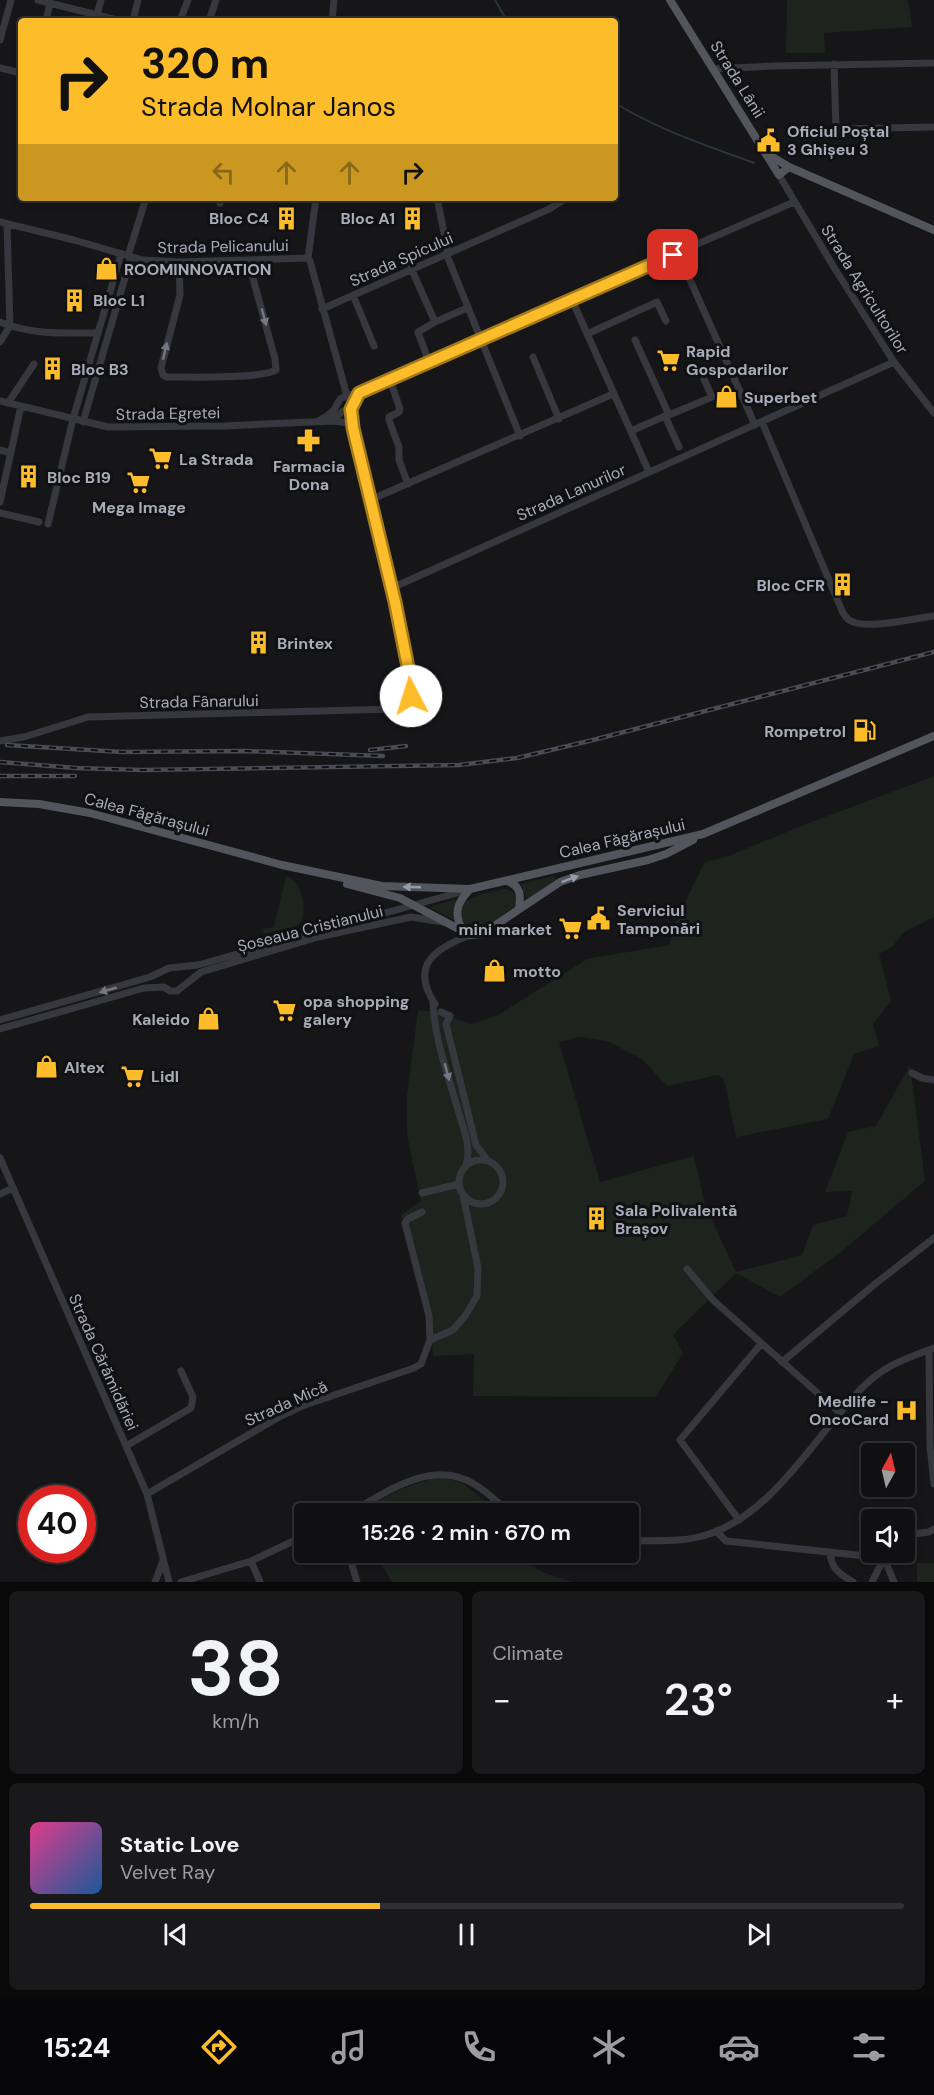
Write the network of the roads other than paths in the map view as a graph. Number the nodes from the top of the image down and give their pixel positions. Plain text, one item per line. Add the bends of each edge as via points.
1 (11, 0) edge
2 (38, 0) edge
3 (101, 0) edge
4 (138, 0) edge
5 (216, 0) edge
6 (334, 0) edge
7 (670, 0) edge
8 (185, 1) edge
9 (50, 3) junction
10 (63, 3) edge
11 (97, 15) junction
12 (88, 17) edge
13 (47, 18) edge
14 (109, 18) edge
15 (134, 18) edge
16 (181, 18) edge
17 (210, 18) edge
18 (332, 18) edge
19 (0, 40) edge
20 (934, 63) edge
21 (834, 64) junction
22 (0, 68) edge
23 (714, 69) junction
24 (18, 72) edge
25 (934, 127) edge
26 (766, 153) junction
27 (789, 167) junction
28 (779, 175) junction
29 (145, 201) edge
30 (316, 201) edge
31 (438, 201) edge
32 (562, 201) edge
33 (794, 202) junction
34 (4, 223) edge
35 (934, 230) edge
36 (447, 253) junction
37 (678, 253) junction
38 (127, 255) junction
39 (308, 258) junction
40 (248, 260) junction
41 (179, 262) junction
42 (411, 268) junction
43 (353, 295) junction
44 (572, 300) junction
45 (467, 308) junction
46 (322, 309) junction
47 (666, 321) dead end
48 (0, 322) edge
49 (435, 322) junction
50 (10, 326) junction
51 (98, 333) junction
52 (587, 334) junction
53 (480, 340) junction
54 (635, 340) dead end
55 (0, 342) edge
56 (374, 346) dead end
57 (533, 357) dead end
58 (429, 362) junction
59 (894, 362) junction
60 (34, 364) dead end
61 (390, 380) junction
62 (704, 380) dead end
63 (359, 393) junction
64 (613, 394) junction
65 (343, 397) junction
66 (4, 402) edge
67 (21, 406) junction
68 (348, 409) junction
69 (934, 413) edge
70 (667, 416) junction
71 (73, 419) junction
72 (559, 419) junction
73 (332, 421) junction
74 (83, 422) junction
75 (318, 422) junction
76 (759, 423) junction
77 (351, 425) junction
78 (631, 431) junction
79 (520, 436) junction
80 (679, 447) dead end
81 (0, 450) edge
82 (11, 453) junction
83 (649, 472) junction
84 (408, 484) junction
85 (370, 500) junction
86 (0, 502) edge
87 (0, 513) edge
88 (39, 522) dead end
89 (48, 524) dead end
90 (392, 588) junction
91 (934, 616) edge
92 (934, 736) edge
93 (0, 741) edge
94 (0, 802) edge
95 (19, 804) junction
96 (0, 807) edge
97 (703, 834) junction
98 (301, 870) junction
99 (507, 881) junction
100 (470, 889) junction
101 (417, 905) junction
102 (519, 908) junction
103 (447, 921) junction
104 (467, 933) junction
105 (176, 968) junction
106 (164, 972) junction
107 (184, 984) junction
108 (164, 987) junction
109 (433, 1002) junction
110 (441, 1012) junction
111 (0, 1020) edge
112 (446, 1024) junction
113 (0, 1029) edge
114 (912, 1073) dead end
115 (934, 1080) edge
116 (0, 1158) edge
117 (488, 1161) junction
118 (466, 1165) junction
119 (459, 1184) junction
120 (13, 1188) junction
121 (422, 1193) dead end
122 (0, 1194) edge
123 (463, 1194) junction
124 (470, 1202) junction
125 (422, 1212) dead end
126 (465, 1212) junction
127 (934, 1238) edge
128 (687, 1269) dead end
129 (430, 1340) junction
130 (761, 1344) junction
131 (932, 1349) edge
132 (782, 1362) junction
133 (180, 1371) dead end
134 (840, 1413) junction
135 (126, 1446) junction
136 (934, 1484) edge
137 (147, 1494) junction
138 (369, 1503) edge
139 (498, 1503) edge
140 (739, 1520) junction
141 (932, 1531) edge
142 (716, 1532) junction
143 (915, 1533) edge
144 (294, 1541) edge
145 (639, 1541) edge
146 (830, 1552) junction
147 (861, 1554) edge
148 (163, 1558) junction
149 (251, 1561) junction
150 (351, 1563) edge
151 (881, 1563) edge
152 (888, 1563) edge
153 (155, 1582) edge
154 (169, 1582) edge
155 (182, 1582) edge
156 (260, 1582) edge
157 (357, 1582) edge
158 (853, 1582) edge
159 (872, 1582) edge
160 (894, 1582) edge

1 - 19 street
2 - 9 street
3 - 11 street
4 - 15 street
5 - 17 street
6 - 18 street
7 - 23 main road, Strada Lânii
8 - 16 street
9 - 10 street
9 - 13 street
10 - 12 street
11 - 12 street
11 - 14 street
20 - 21 street
21 - 23 street
21 - 25 street via 836,129
22 - 24 street
23 - 26 main road, Strada Lânii
26 - 27 main road
26 - 28 main road, Strada Lânii
27 - 28 main road
27 - 35 main road
28 - 33 street, Strada Agricultorilor
29 - 38 street
30 - 39 street
31 - 36 street
32 - 36 street, Strada Spicului
33 - 37 street
33 - 59 street, Strada Agricultorilor
34 - 38 street, Strada Pelicanului
34 - 50 street
36 - 42 street, Strada Spicului
36 - 45 street
37 - 44 street
37 - 76 street
38 - 41 street, Strada Pelicanului
38 - 51 street
38 - 74 street
39 - 40 street, Strada Pelicanului
39 - 46 street
40 - 41 street, Strada Pelicanului
40 -> 41 street via 275,359 276,370 269,374 163,375 161,368 180,295
42 - 43 street, Strada Spicului
42 - 49 street
43 - 46 street, Strada Spicului
43 - 56 street
44 - 52 street
44 - 53 street
45 - 49 street
45 - 53 street
46 - 65 street
47 - 52 street via 657,302
48 - 50 street
49 - 58 street via 418,332
50 - 51 street via 48,333
50 - 55 street
51 - 71 street
52 - 64 street
53 - 58 street
53 - 79 street
54 - 70 street
57 - 72 street
58 - 61 street
59 - 69 street, Strada Agricultorilor
59 - 76 street, Strada Lanurilor
60 - 66 street
61 - 63 street
61 - 84 street via 400,409 389,420
62 - 70 street via 712,397
63 - 65 street
63 - 68 street
64 - 72 street
64 - 78 street
65 - 68 street
65 - 68 street via 352,399
65 - 75 street
66 - 67 street, Strada Egretei
67 - 71 street, Strada Egretei
67 - 82 street
68 - 73 street
68 - 77 street
70 - 78 street
70 - 80 street
71 - 74 street, Strada Egretei
71 - 89 street
72 - 79 street
73 - 75 street, Strada Egretei
73 - 77 street
74 - 75 street, Strada Egretei via 128,428
76 - 83 street, Strada Lanurilor
76 - 91 street via 848,620 874,624
77 - 85 street
78 - 83 street
79 - 84 street
81 - 82 street
82 - 86 street
83 - 90 street, Strada Lanurilor
84 - 85 street
85 - 90 street
87 - 88 street
90 - 93 street, Strada Fânarului via 411,685 411,696 394,709 88,717
92 - 97 main road, Calea Făgărașului
94 - 95 main road, Calea Făgărașului
95 - 96 main road, Calea Făgărașului
95 - 98 main road, Calea Făgărașului via 90,813
97 - 99 main road, Calea Făgărașului
102 -> 97 main road via 570,878 666,854
100 -> 98 main road, Calea Făgărașului via 382,886
98 - 101 main road, Calea Făgărașului
99 - 100 main road, Calea Făgărașului
99 - 102 main road via 519,890
100 - 101 street, Șoseaua Cristianului
100 - 104 main road via 457,907 457,919
101 - 103 main road, Calea Făgărașului
101 - 105 street, Șoseaua Cristianului
102 - 104 main road via 482,934
103 - 104 main road, Calea Făgărașului
103 - 107 street, Șoseaua Cristianului via 411,917 318,937 201,972
104 - 109 street via 437,951 427,965 425,982
105 - 106 street, Șoseaua Cristianului
105 - 107 street via 184,974
106 - 108 street
106 -> 111 street, Șoseaua Cristianului
107 - 108 street, Șoseaua Cristianului via 177,991
108 - 113 street, Șoseaua Cristianului via 144,988
109 - 110 street
109 -> 118 street via 439,1041 466,1140
110 - 112 street
110 - 112 street via 450,1016
112 - 117 street via 476,1145
114 - 115 street
116 - 120 street, Strada Cărămidăriei
117 - 118 street via 480,1159
117 - 124 street via 500,1169 502,1191 492,1202
118 - 119 street
119 - 121 street
119 - 123 street
120 - 122 street
120 - 135 street, Strada Cărămidăriei
123 - 124 street
123 - 126 street
124 - 126 street
125 - 129 street via 405,1223 429,1316
126 - 129 street via 478,1268 477,1296 453,1330
127 - 132 street
128 - 130 street via 713,1300
129 - 137 street, Strada Mică via 421,1364 414,1368 287,1413
130 - 132 street
130 - 140 street via 680,1440
131 - 134 street via 892,1365 872,1378
131 - 136 street via 930,1446
132 - 134 street
133 - 135 street via 193,1397 191,1408
134 - 140 street via 778,1486
135 - 137 street, Strada Cărămidăriei
137 - 148 street, Strada Cărămidăriei
138 - 139 street via 414,1479 434,1474 475,1484
140 - 142 street
141 - 143 street
142 - 145 street via 681,1540
142 - 146 street via 726,1541
144 - 149 street
146 - 147 street
146 - 158 street via 838,1573
148 - 153 street
148 - 154 street, Strada Cărămidăriei
149 - 155 street
149 - 156 street
150 - 157 street
151 - 159 street
152 - 160 street

